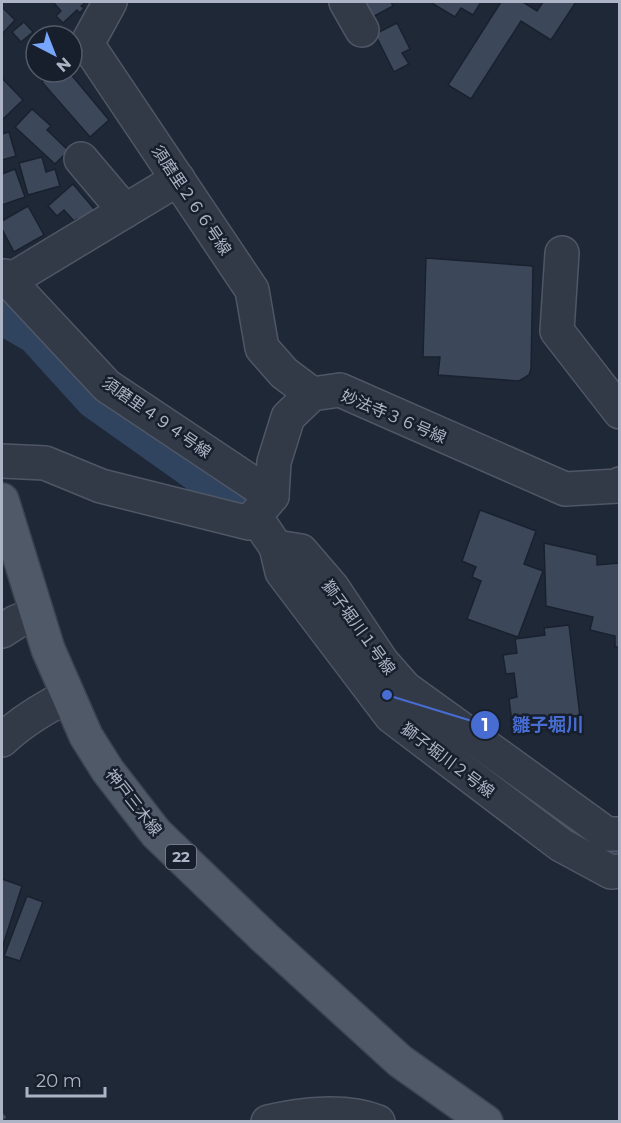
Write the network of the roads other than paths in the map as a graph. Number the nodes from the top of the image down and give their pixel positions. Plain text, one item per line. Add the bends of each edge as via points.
1 (110, 2) edge
2 (346, 2) edge
3 (362, 30) dead end
4 (81, 159) dead end
5 (178, 179) junction
6 (125, 211) junction
7 (562, 253) dead end
8 (5, 278) edge
9 (312, 394) junction
10 (620, 412) edge
11 (2, 461) edge
12 (620, 484) edge
13 (2, 500) edge
14 (264, 506) junction
15 (276, 547) junction
16 (38, 614) junction
17 (2, 631) edge
18 (68, 696) junction
19 (2, 740) edge
20 (620, 834) edge
21 (620, 871) edge
22 (375, 1121) edge
23 (268, 1122) edge
24 (486, 1122) edge

1 - 5 street, 須磨里２６６号線 via 87,44
2 - 3 street
4 - 6 street
5 - 6 street
5 - 9 street, 須磨里２６６号線 via 252,290 262,348 284,373
6 - 8 street
7 - 10 street via 557,331
8 - 14 street, 須磨里４９４号線 via 107,386
9 - 12 street, 妙法寺３６号線 via 340,390 565,489
9 - 14 street via 288,417
11 - 14 street via 45,463 101,486 249,523
13 - 16 main road, 神戸三木線 / 22
14 - 15 street
15 - 20 street, 獅子堀川１号線 via 301,551 405,688 607,834
15 - 21 street, 獅子堀川２号線 via 282,572 391,716 561,845 611,872
16 - 17 street
16 - 18 main road, 神戸三木線 / 22
18 - 19 street via 14,728
18 - 24 main road, 神戸三木線 / 22 via 108,771 156,832 400,1061
22 - 23 street via 357,1114 291,1116

